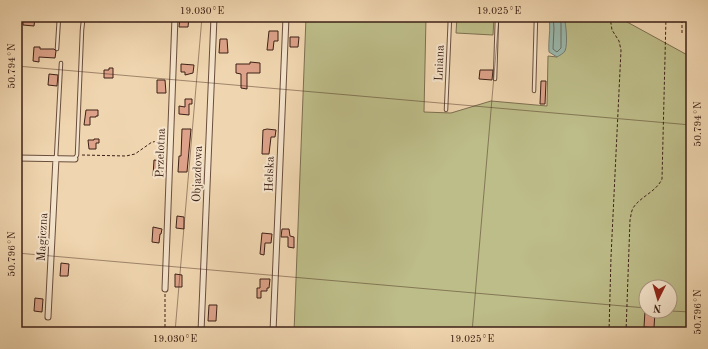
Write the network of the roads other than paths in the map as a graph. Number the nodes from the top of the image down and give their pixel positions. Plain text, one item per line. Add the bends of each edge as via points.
1 (59, 17) edge
2 (89, 17) edge
3 (175, 17) edge
4 (214, 17) edge
5 (286, 17) edge
6 (450, 17) edge
7 (497, 17) edge
8 (536, 17) edge
9 (57, 49) dead end
10 (61, 63) dead end
11 (495, 79) dead end
12 (534, 92) dead end
13 (446, 110) dead end
14 (76, 157) joint
15 (17, 158) edge
16 (56, 158) junction
17 (17, 166) edge
18 (17, 190) edge
19 (165, 289) road end
20 (48, 318) dead end
21 (201, 332) edge
22 (273, 332) edge

1 - 9 lane
2 - 14 lane via 83,21 82,30
3 - 19 street, Przelotna
4 - 21 street, Objazdowa
5 - 22 street, Helska
6 - 13 lane, Lniana
7 - 11 lane
8 - 12 lane
10 - 16 lane
14 - 16 street
15 - 16 street
16 - 20 street, Magiczna
17 - 18 street

